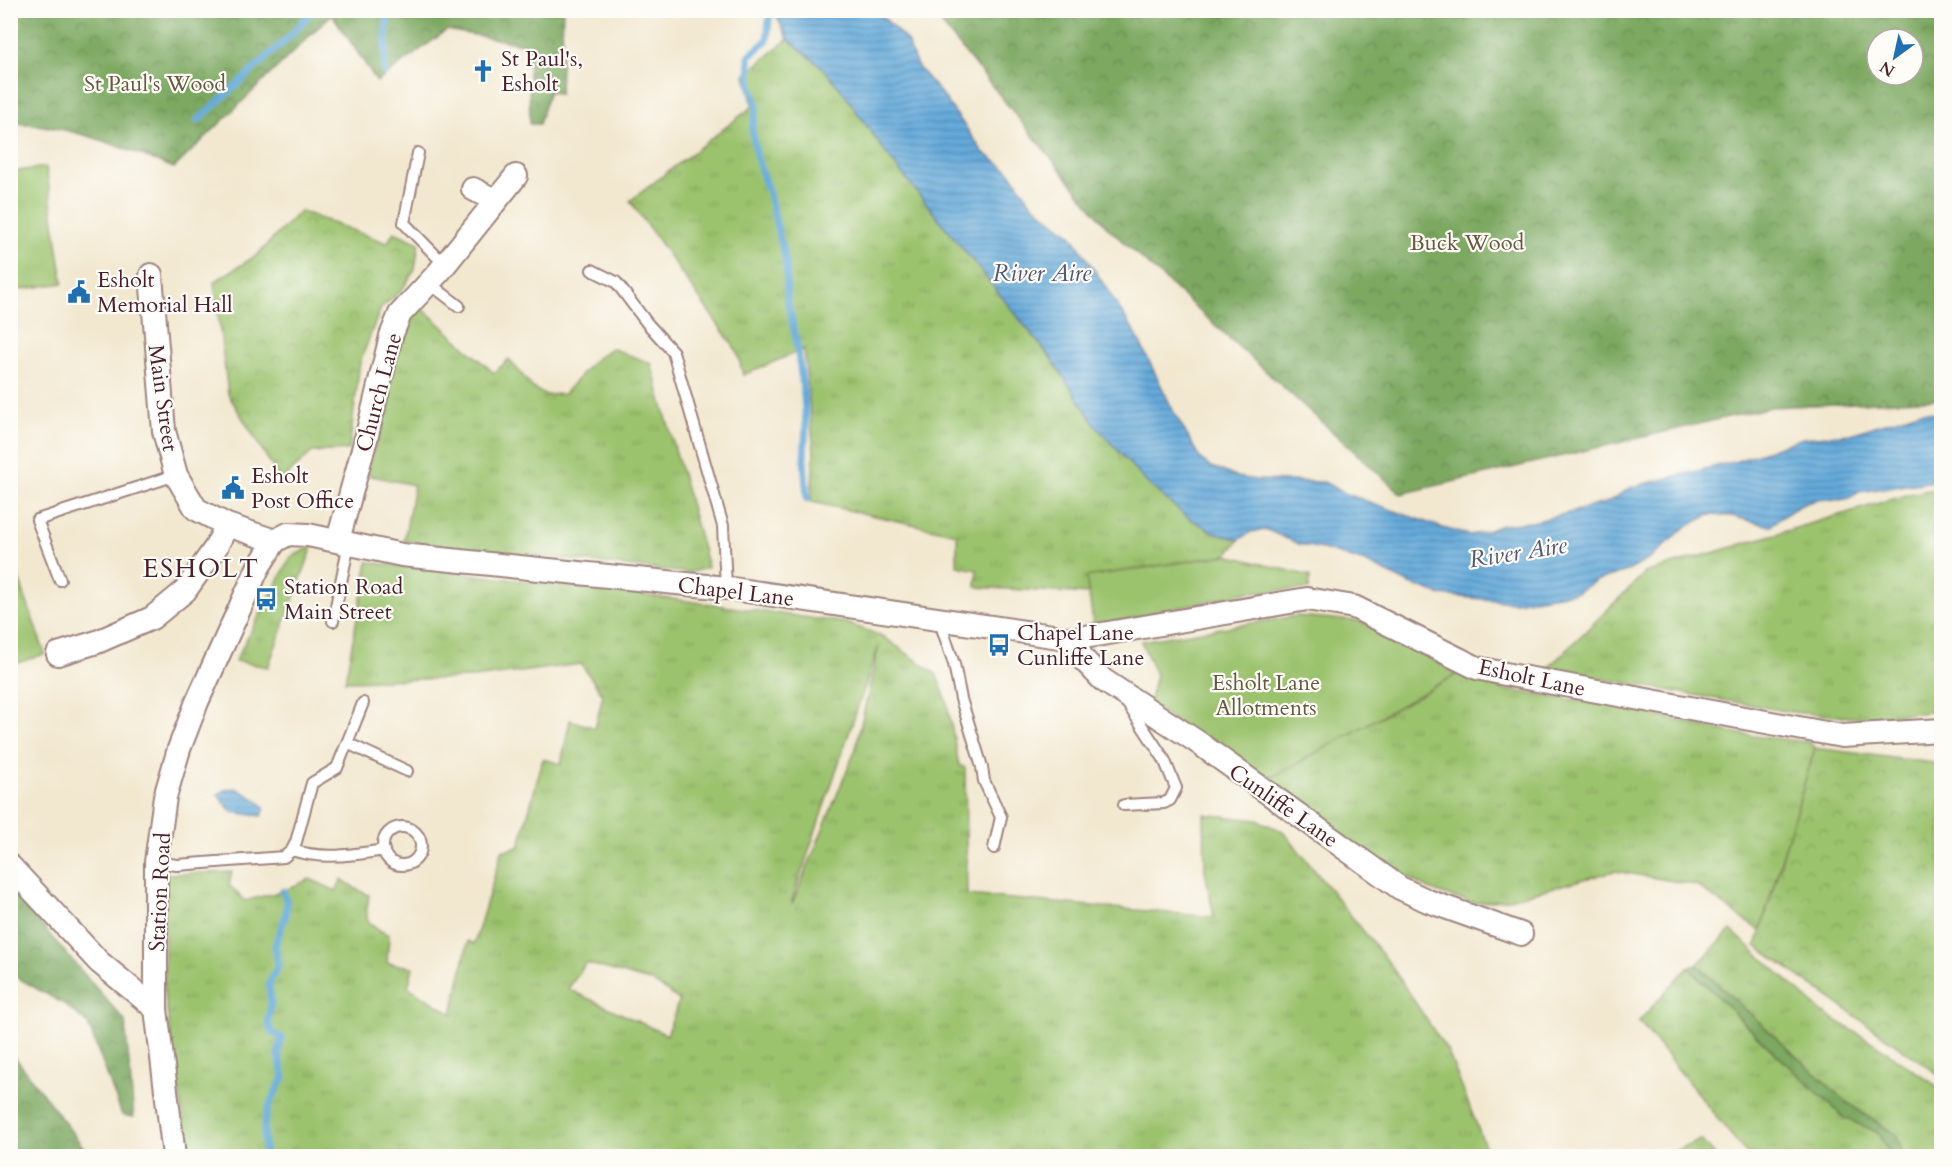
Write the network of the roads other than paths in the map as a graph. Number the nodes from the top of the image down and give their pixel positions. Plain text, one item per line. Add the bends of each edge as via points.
1 (418, 153) dead end
2 (516, 176) dead end
3 (473, 189) dead end
4 (496, 201) junction
5 (445, 265) junction
6 (592, 270) dead end
7 (151, 275) dead end
8 (429, 282) junction
9 (459, 306) dead end
10 (176, 475) junction
11 (227, 525) junction
12 (275, 542) junction
13 (343, 542) junction
14 (60, 580) dead end
15 (726, 588) junction
16 (939, 619) junction
17 (333, 621) dead end
18 (1134, 628) joint
19 (1073, 639) junction
20 (58, 654) dead end
21 (1119, 691) junction
22 (363, 703) dead end
23 (1941, 730) edge
24 (347, 743) junction
25 (407, 771) dead end
26 (1124, 804) dead end
27 (994, 848) dead end
28 (292, 850) junction
29 (384, 850) dead end
30 (156, 862) junction
31 (10, 866) edge
32 (1521, 934) dead end
33 (156, 1009) junction
34 (174, 1156) edge

1 - 5 lane via 404,222
2 - 4 street, Church Lane
3 - 4 street
4 - 5 street, Church Lane
5 - 8 street, Church Lane
6 - 15 lane via 616,282 673,352 723,526
7 - 10 street, Main Street via 164,431
8 - 9 lane
8 - 13 street, Church Lane via 400,314 391,336
10 - 11 street, Main Street via 196,509
10 - 14 lane via 37,520
11 - 12 street, Main Street
11 - 20 street via 185,591 152,618
12 - 13 street via 288,534
12 - 30 street, Station Road via 258,568 179,748 165,797
13 - 15 street, Chapel Lane via 402,555
13 - 17 lane
15 - 16 street, Chapel Lane
16 - 19 street, Chapel Lane
16 - 27 lane via 984,781 1000,817
18 - 19 street, Chapel Lane
18 - 23 street, Esholt Lane via 1307,599 1354,607 1477,668 1510,675 1842,735
19 - 21 street, Cunliffe Lane via 1091,669
21 - 26 lane via 1164,759 1176,788 1164,803
21 - 32 street, Cunliffe Lane via 1196,741 1400,888
22 - 24 lane
24 - 25 lane
24 - 28 lane via 337,768 312,783
28 - 29 lane via 306,855 344,856
28 - 30 lane via 284,857 242,861 177,865
30 - 33 street, Station Road
31 - 33 street via 99,962
33 - 34 street, Station Road

